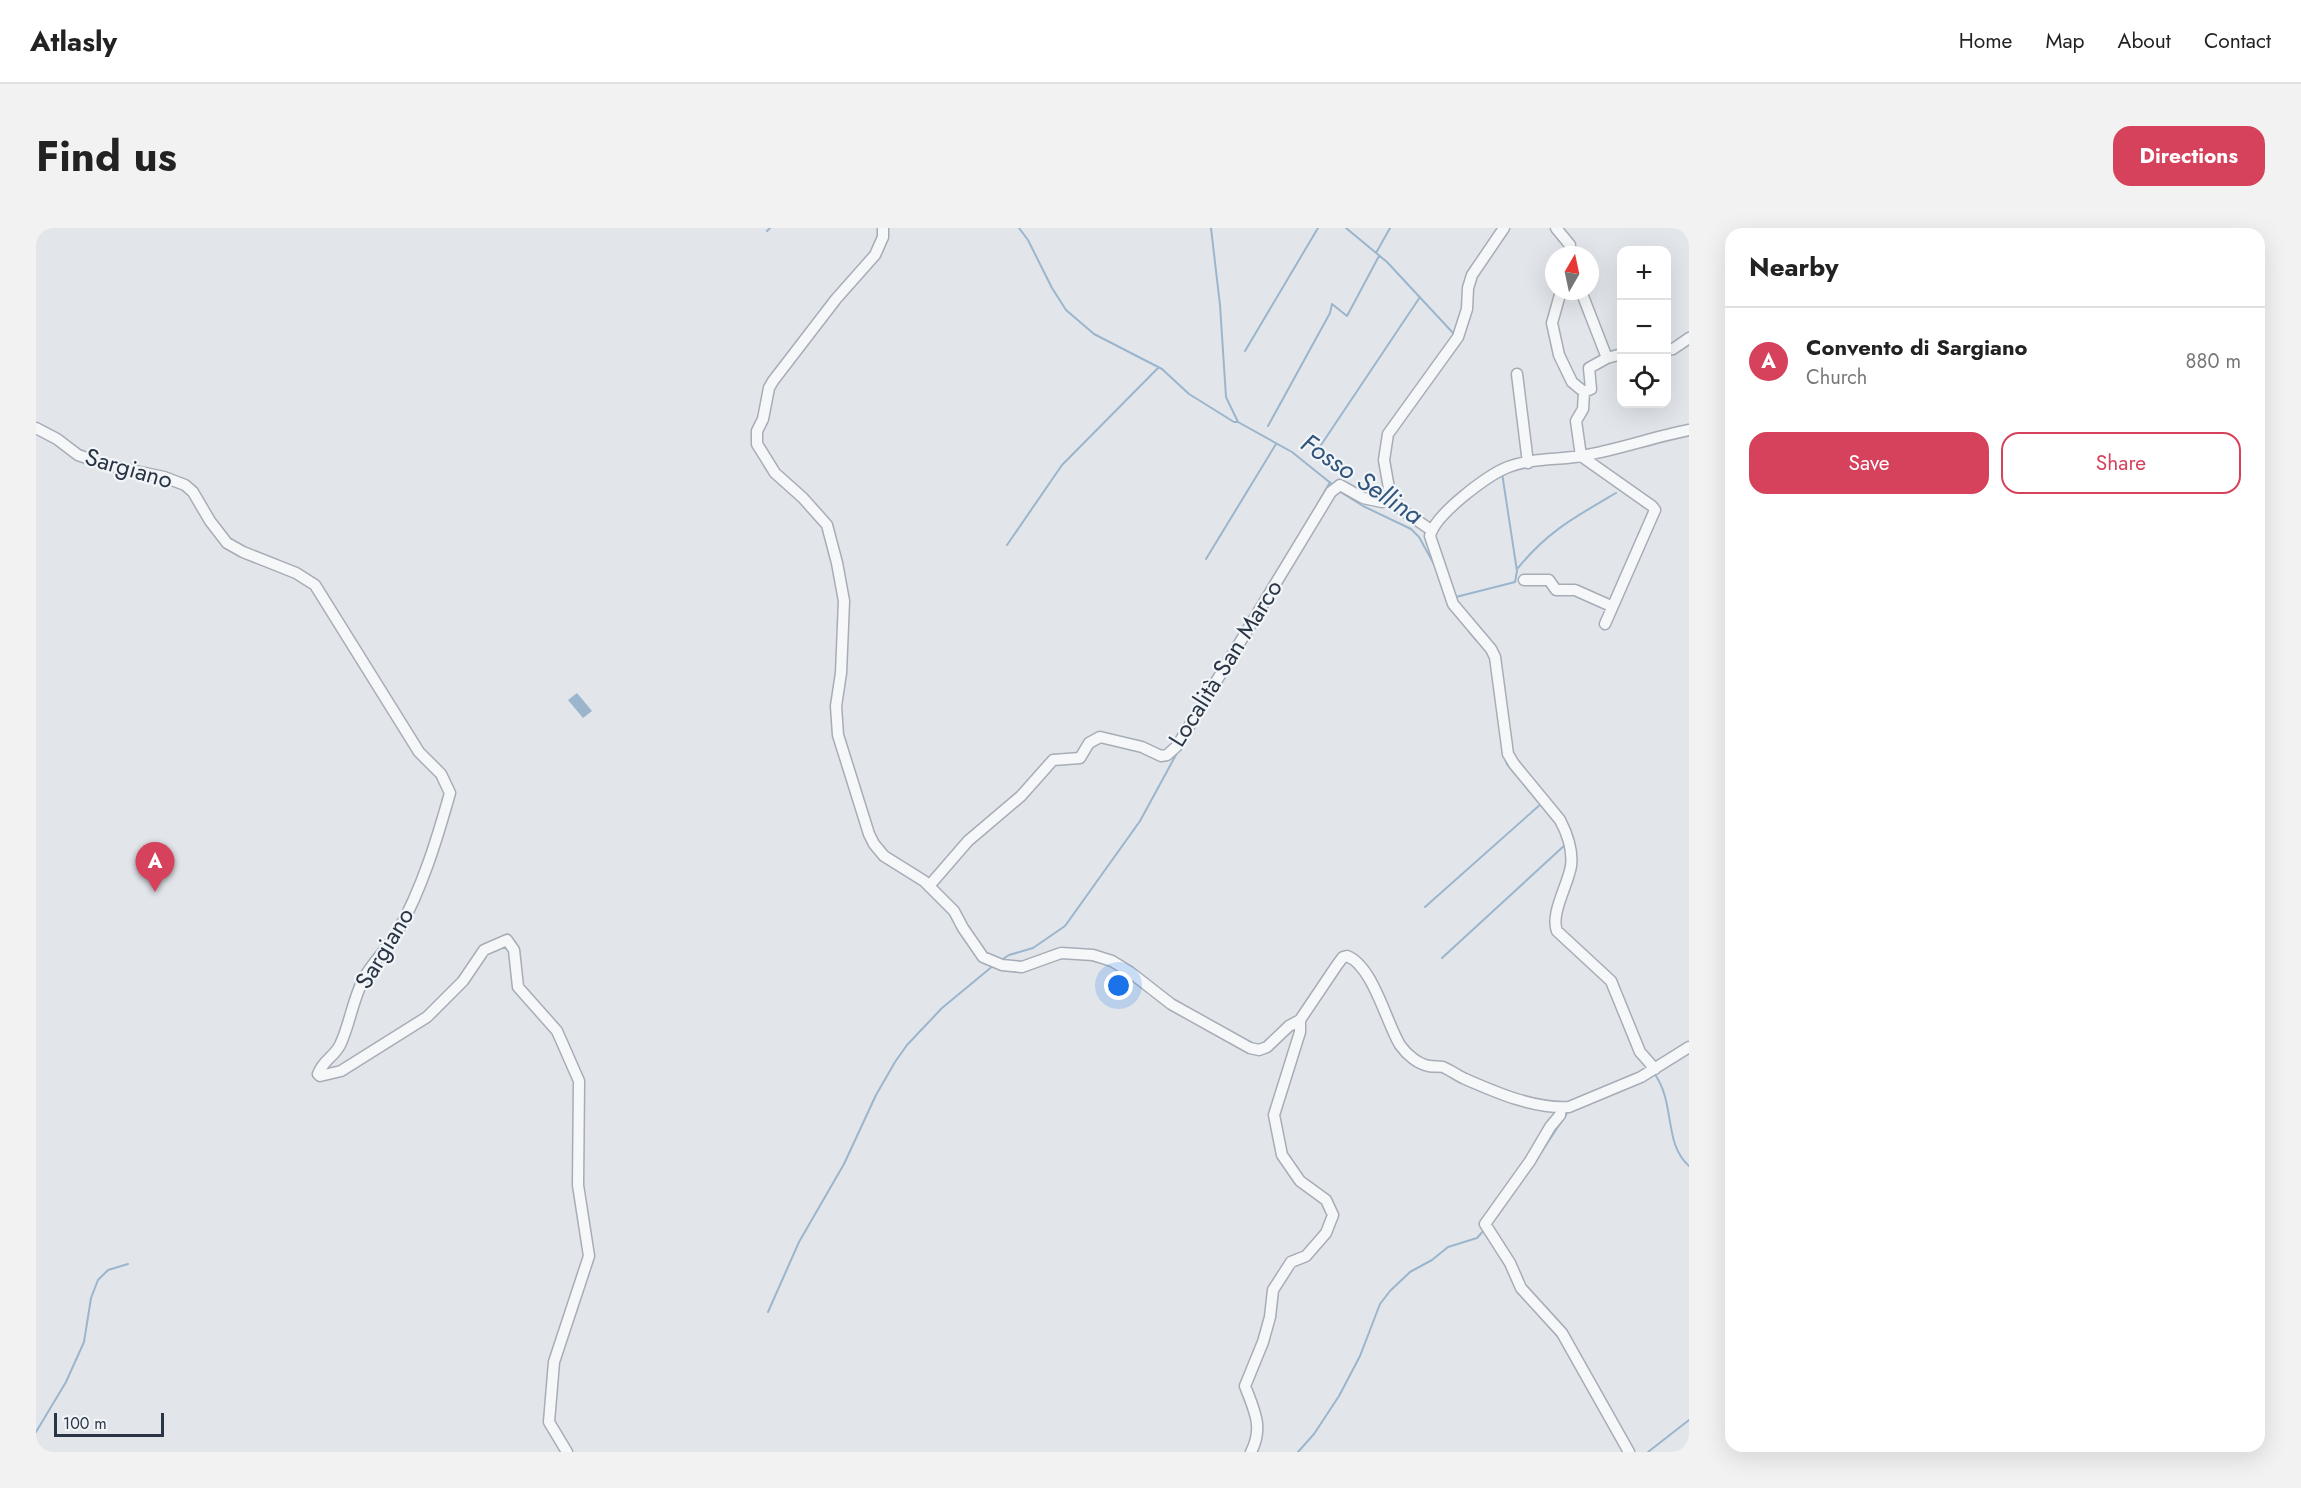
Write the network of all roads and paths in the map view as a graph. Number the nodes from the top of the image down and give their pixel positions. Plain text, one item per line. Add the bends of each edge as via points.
1 (883, 228) edge
2 (1504, 228) edge
3 (1556, 228) edge
4 (1570, 246) edge
5 (1558, 300) edge
6 (1584, 300) edge
7 (1689, 338) edge
8 (1671, 349) edge
9 (1617, 355) edge
10 (1607, 358) junction
11 (1516, 374) dead end
12 (1584, 392) junction
13 (36, 428) edge
14 (1689, 430) edge
15 (1581, 456) junction
16 (1528, 463) junction
17 (1390, 494) junction
18 (1431, 530) junction
19 (1524, 580) dead end
20 (1611, 606) junction
21 (1605, 624) dead end
22 (929, 886) junction
23 (1300, 1020) junction
24 (1689, 1047) edge
25 (1652, 1071) junction
26 (1561, 1108) junction
27 (567, 1452) edge
28 (1251, 1452) edge
29 (1629, 1452) edge

1 - 22 street via 875,255 836,299 769,388 756,438 775,473 827,525 844,601 836,706 838,735 869,834 884,856
2 - 17 street via 1472,275 1458,337 1388,434 1384,460
3 - 4 street
5 - 12 street via 1552,323 1559,355 1572,382
6 - 10 street
7 - 8 street
9 - 10 street
10 - 12 street via 1589,368 1591,389
11 - 16 street
12 - 15 street via 1583,409 1576,422
13 - 27 street, Sargiano via 78,455 185,485 227,543 315,585 418,752 441,774 450,793 412,905 365,977 353,1000 339,1048 321,1065 318,1074 341,1071 427,1017 463,981 484,950 507,940 514,950 518,987 556,1031 579,1081 578,1185 588,1256 554,1362 549,1422
14 - 15 street
15 - 16 street
15 - 20 street via 1655,510
16 - 18 street via 1491,477 1454,505
17 - 18 street via 1402,510
17 - 22 street, Località San Marco via 1382,502 1363,498 1340,485 1330,492 1177,746 1167,755 1100,737 1089,743 1080,758 1053,760 1021,796 968,841
18 - 25 street via 1431,541 1453,604 1495,657 1510,760 1565,831 1571,863 1555,926 1611,981 1640,1052
19 - 20 street via 1549,580 1556,590 1575,590
20 - 21 street
22 - 23 street via 954,911 984,957 1002,965 1022,967 1061,953 1093,954 1130,972 1171,1004 1259,1050
23 - 26 street via 1343,957 1353,958 1365,973 1401,1046 1413,1059 1442,1067 1521,1101
23 - 28 street via 1300,1032 1274,1115 1282,1155 1300,1181 1326,1200 1333,1215 1326,1233 1306,1256 1291,1262 1273,1290 1263,1342 1245,1386 1259,1427 1258,1440
24 - 25 street
25 - 26 street
26 - 29 street via 1487,1227 1521,1288 1562,1333

